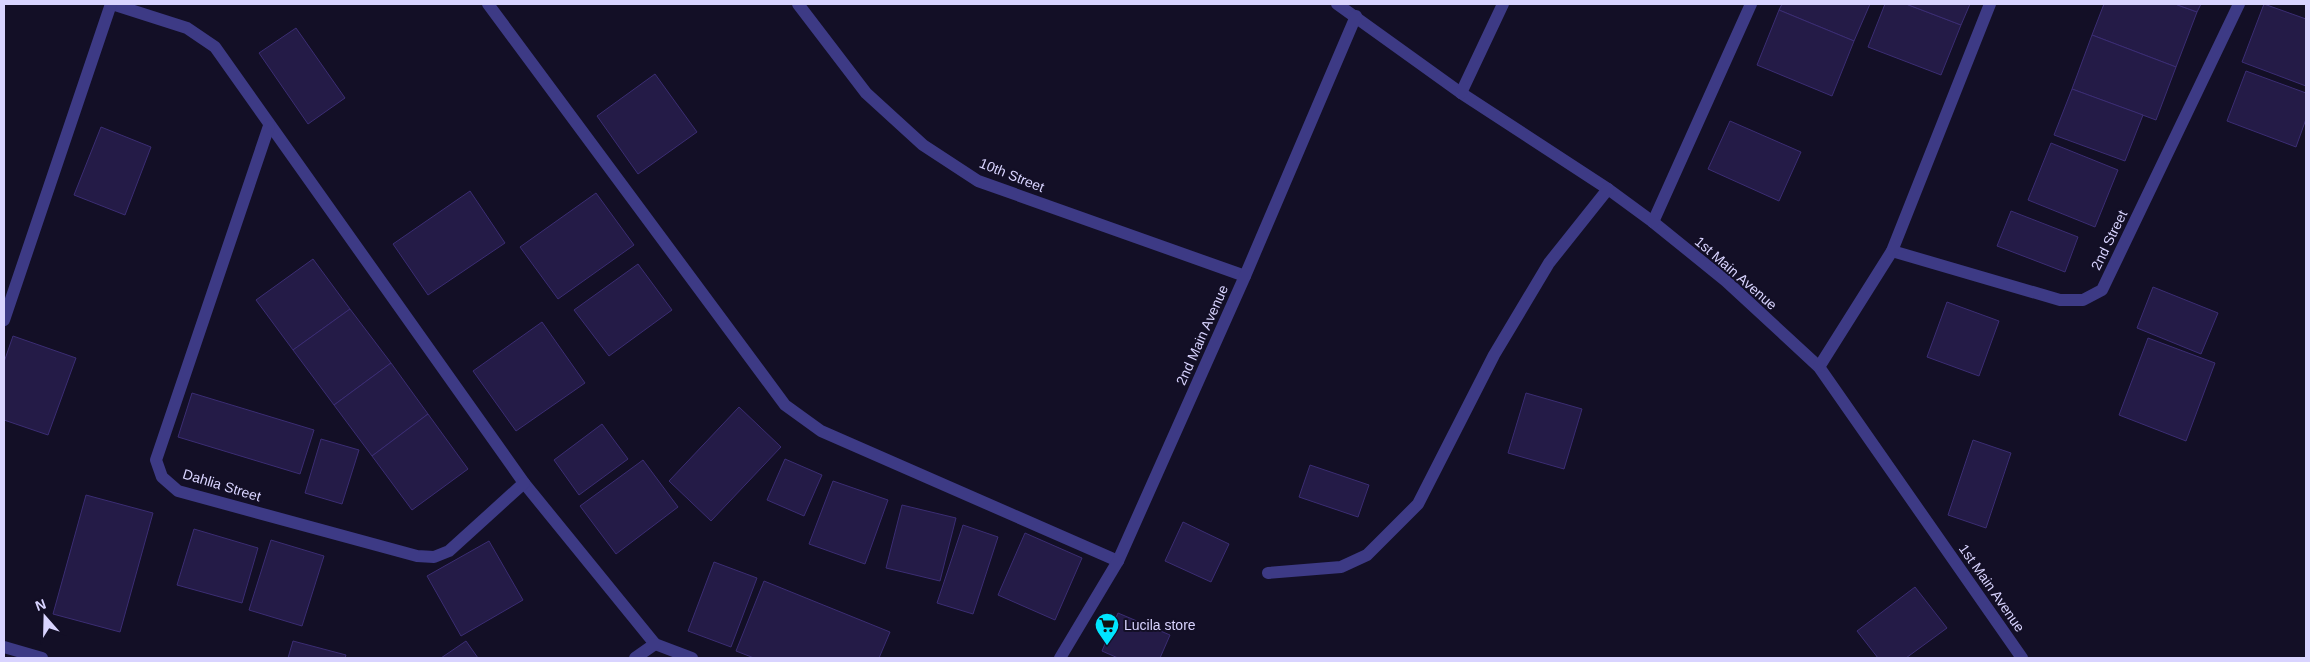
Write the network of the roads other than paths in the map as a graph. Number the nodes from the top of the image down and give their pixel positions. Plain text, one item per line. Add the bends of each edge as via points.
1 (111, 4) edge
2 (488, 4) edge
3 (798, 4) edge
4 (1337, 4) edge
5 (1503, 4) edge
6 (1751, 4) edge
7 (1990, 4) edge
8 (2239, 4) edge
9 (1356, 16) junction
10 (1461, 93) junction
11 (269, 126) junction
12 (1608, 189) junction
13 (1653, 222) junction
14 (1892, 251) junction
15 (1245, 276) junction
16 (4, 320) edge
17 (1819, 367) junction
18 (524, 483) junction
19 (1118, 561) junction
20 (1268, 573) dead end
21 (655, 644) junction
22 (4, 647) edge
23 (42, 658) edge
24 (635, 658) edge
25 (692, 658) edge
26 (1060, 658) edge
27 (2022, 658) edge

1 - 11 street via 187,28 215,47
1 - 16 street
2 - 19 street via 785,404 821,431
3 - 15 street, 10th Street via 866,93 923,145 978,181
4 - 9 street, 1st Main Avenue
5 - 10 street
6 - 13 street
7 - 14 street
8 - 14 street, 2nd Street via 2102,290 2083,300 2060,300
9 - 10 street, 1st Main Avenue
9 - 15 street, 2nd Main Avenue
10 - 12 street, 1st Main Avenue
11 - 18 street
11 - 18 street, Dahlia Street via 156,460 162,477 178,491 417,556 434,557 449,551
12 - 13 street, 1st Main Avenue
12 - 20 street via 1549,263 1494,355 1418,504 1367,555 1342,567
13 - 17 street, 1st Main Avenue via 1726,281
14 - 17 street
15 - 19 street, 2nd Main Avenue
17 - 27 street, 1st Main Avenue
18 - 21 street
19 - 26 street, 2nd Main Avenue
21 - 24 street
21 - 25 street
22 - 23 street

